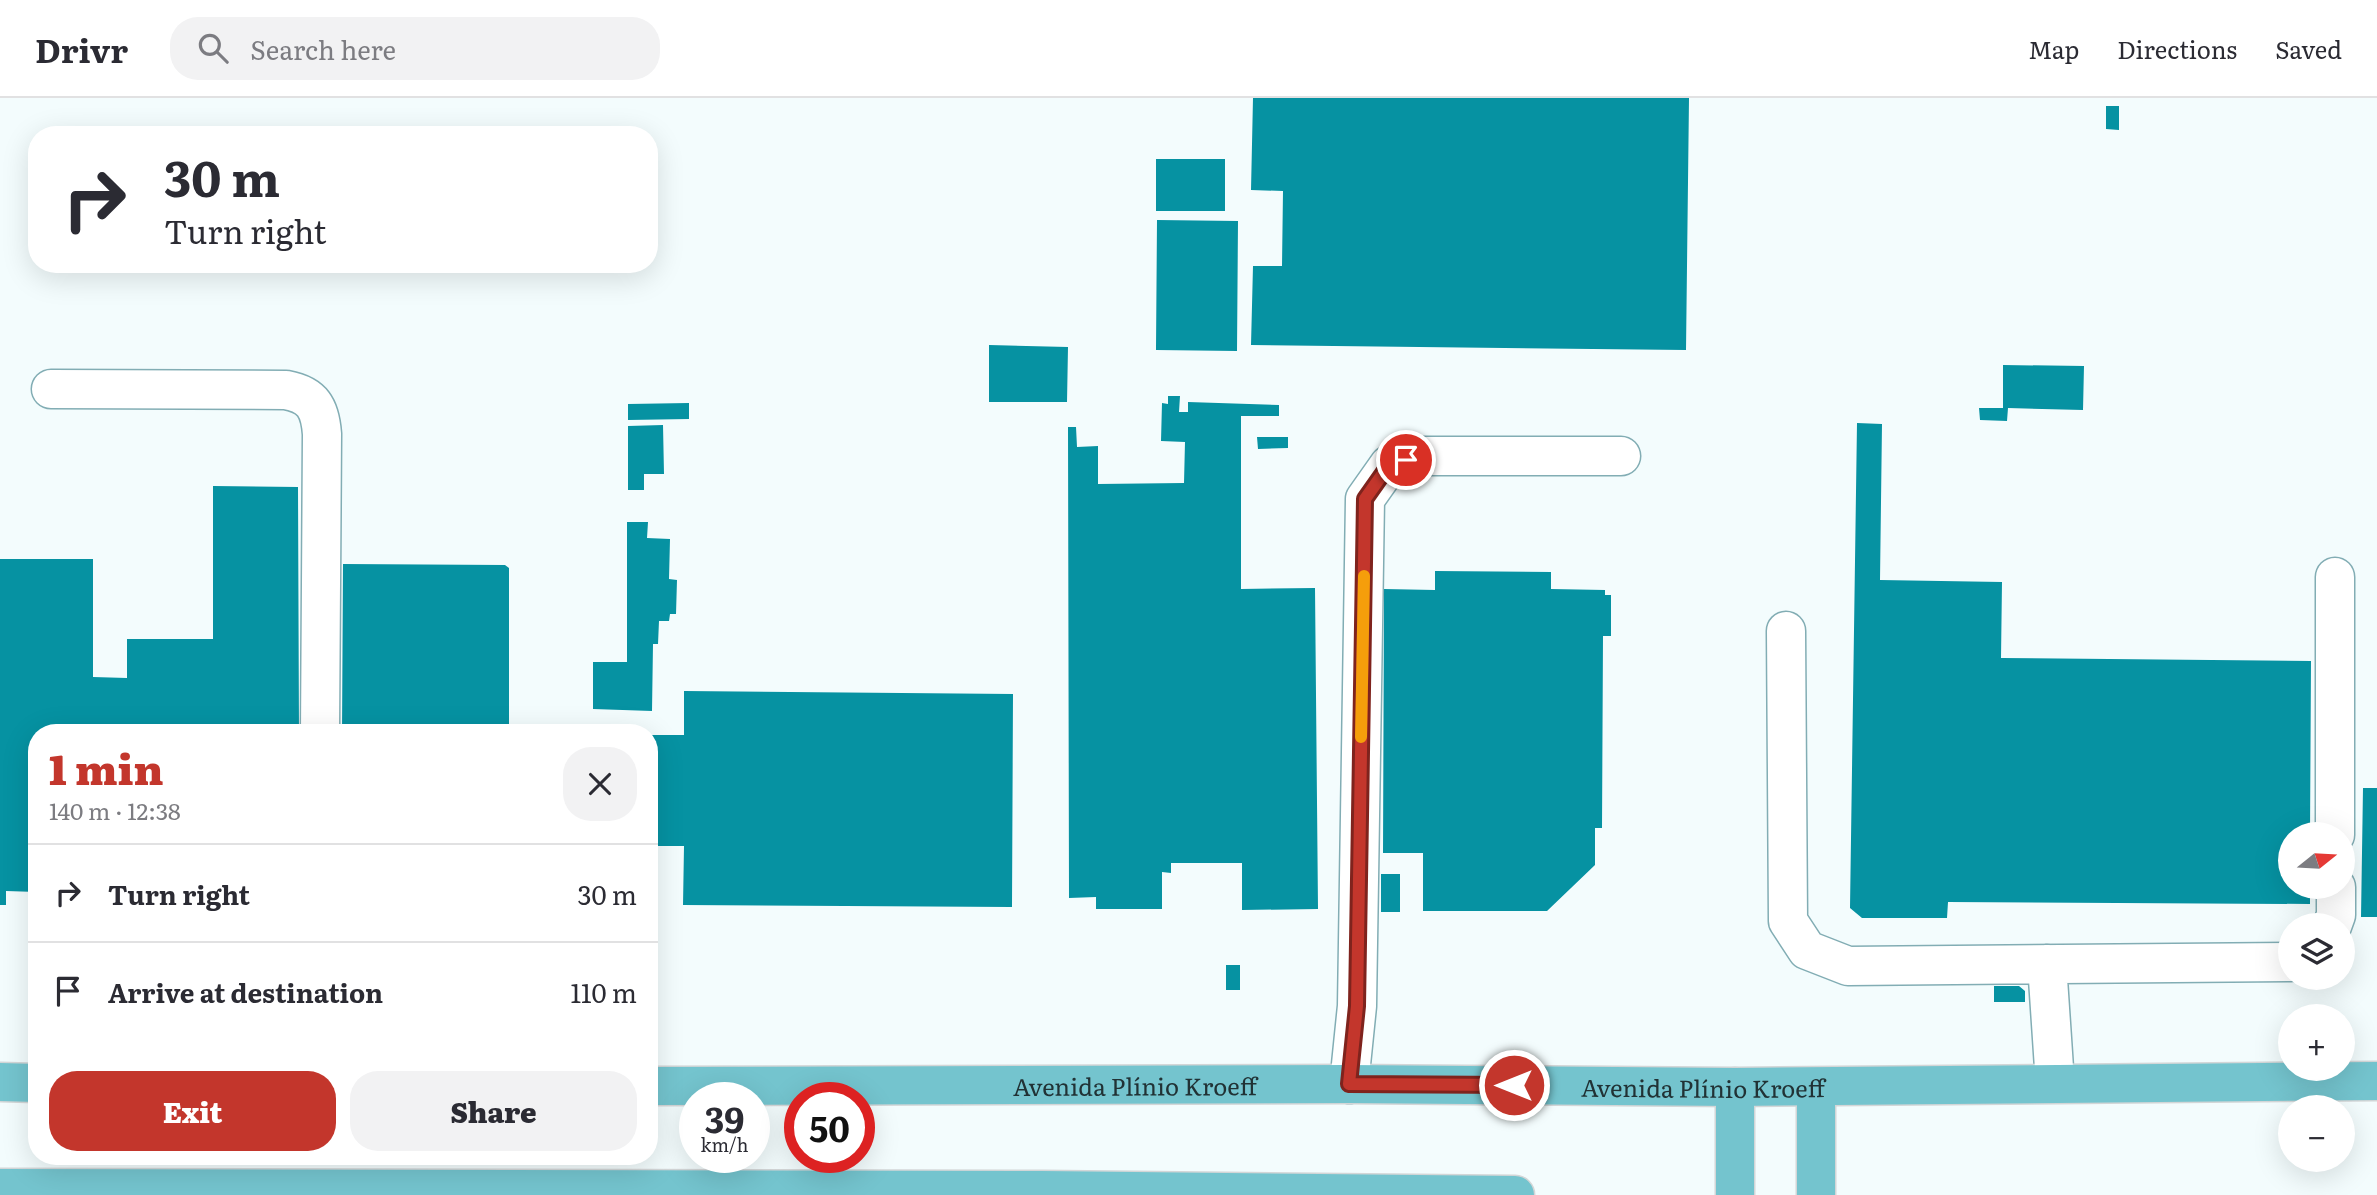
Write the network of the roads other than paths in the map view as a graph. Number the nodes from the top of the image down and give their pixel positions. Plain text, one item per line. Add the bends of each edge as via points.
1 (51, 388) dead end
2 (1621, 456) dead end
3 (2335, 577) dead end
4 (1786, 631) dead end
5 (320, 724) edge
6 (2335, 822) edge
7 (2278, 962) edge
8 (2047, 964) junction
9 (2377, 1081) edge
10 (0, 1082) edge
11 (28, 1083) edge
12 (2055, 1083) junction
13 (1349, 1084) junction
14 (658, 1086) edge
15 (1735, 1087) junction
16 (1816, 1087) junction
17 (0, 1188) edge
18 (1515, 1195) edge
19 (1735, 1195) edge
20 (1816, 1195) edge

1 - 5 lane via 286,390 310,399 321,416 322,434
2 - 13 lane via 1422,456 1389,465 1365,499 1357,1006
3 - 6 lane
4 - 8 lane via 1788,921 1807,950 1848,966
7 - 8 lane
8 - 12 lane
9 - 12 main road, Avenida Plínio Kroeff
10 - 11 main road
12 - 16 main road, Avenida Plínio Kroeff
13 - 14 main road, Avenida Plínio Kroeff
13 - 15 main road, Avenida Plínio Kroeff
15 - 16 main road, Avenida Plínio Kroeff
15 - 19 main road
16 - 20 main road
17 - 18 main road

